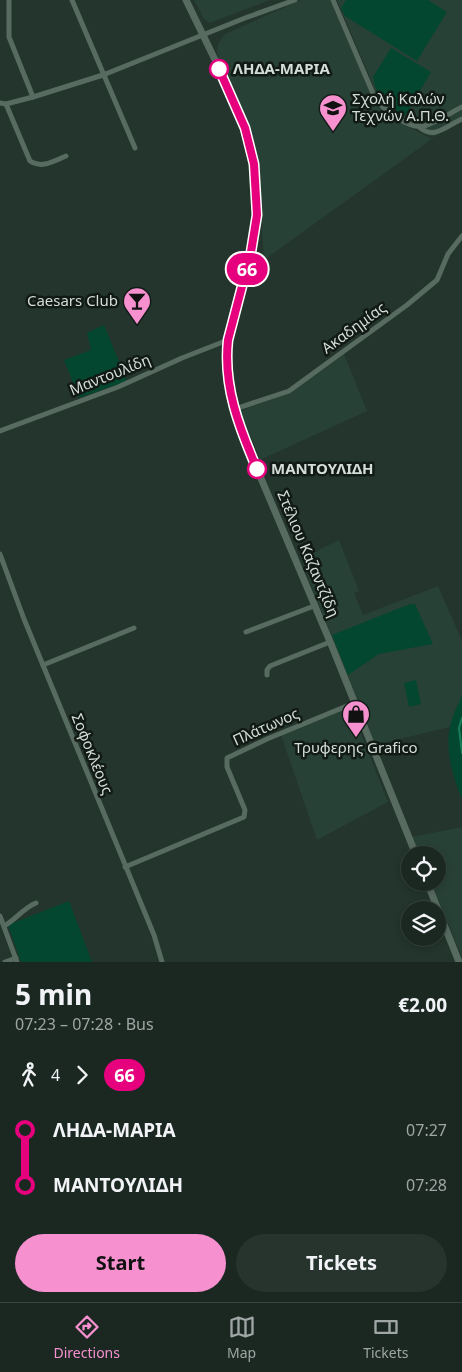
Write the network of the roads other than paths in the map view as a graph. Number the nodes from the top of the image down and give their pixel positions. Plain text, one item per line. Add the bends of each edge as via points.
1 (9, 0) edge
2 (72, 0) edge
3 (186, 0) edge
4 (295, 0) edge
5 (333, 0) edge
6 (203, 36) junction
7 (103, 75) junction
8 (33, 97) junction
9 (3, 104) edge
10 (462, 107) edge
11 (462, 119) edge
12 (418, 126) junction
13 (135, 148) dead end
14 (66, 156) dead end
15 (462, 236) edge
16 (228, 340) junction
17 (235, 409) junction
18 (0, 431) edge
19 (0, 554) edge
20 (314, 606) junction
21 (134, 628) dead end
22 (246, 632) dead end
23 (330, 642) junction
24 (43, 664) junction
25 (267, 675) dead end
26 (354, 702) junction
27 (412, 846) edge
28 (125, 867) junction
29 (431, 891) edge
30 (36, 903) dead end
31 (0, 916) edge
32 (4, 926) junction
33 (17, 960) edge
34 (5, 962) edge
35 (162, 962) edge
36 (459, 962) edge

1 - 8 street via 9,37
2 - 7 street
3 - 6 main road, Στέλιου Καζαντζίδη
4 - 6 street
5 - 12 street via 377,100 401,120
6 - 7 street
6 - 16 main road, Στέλιου Καζαντζίδη via 245,128 254,164 257,215
7 - 8 street
7 - 13 street
8 - 9 street
9 - 14 street via 30,161 39,165
10 - 12 street
11 - 12 street via 436,132 424,131
15 - 17 street, Ακαδημίας via 448,254 437,280 407,305 289,390
16 - 17 main road, Στέλιου Καζαντζίδη via 227,372
16 - 18 street, Μαντουλίδη via 118,387
17 - 20 main road, Στέλιου Καζαντζίδη
19 - 24 street, Σοφοκλέους
20 - 22 street
20 - 23 main road, Στέλιου Καζαντζίδη
21 - 24 street
23 - 25 street via 270,666
23 - 26 main road, Στέλιου Καζαντζίδη
24 - 28 street, Σοφοκλέους
26 - 27 main road, Στέλιου Καζαντζίδη
26 - 28 street, Πλάτωνος via 227,758 227,766 245,810 244,817
28 - 35 street, Σοφοκλέους
29 - 36 main road
30 - 32 street
31 - 32 street
32 - 33 street
33 - 34 street

